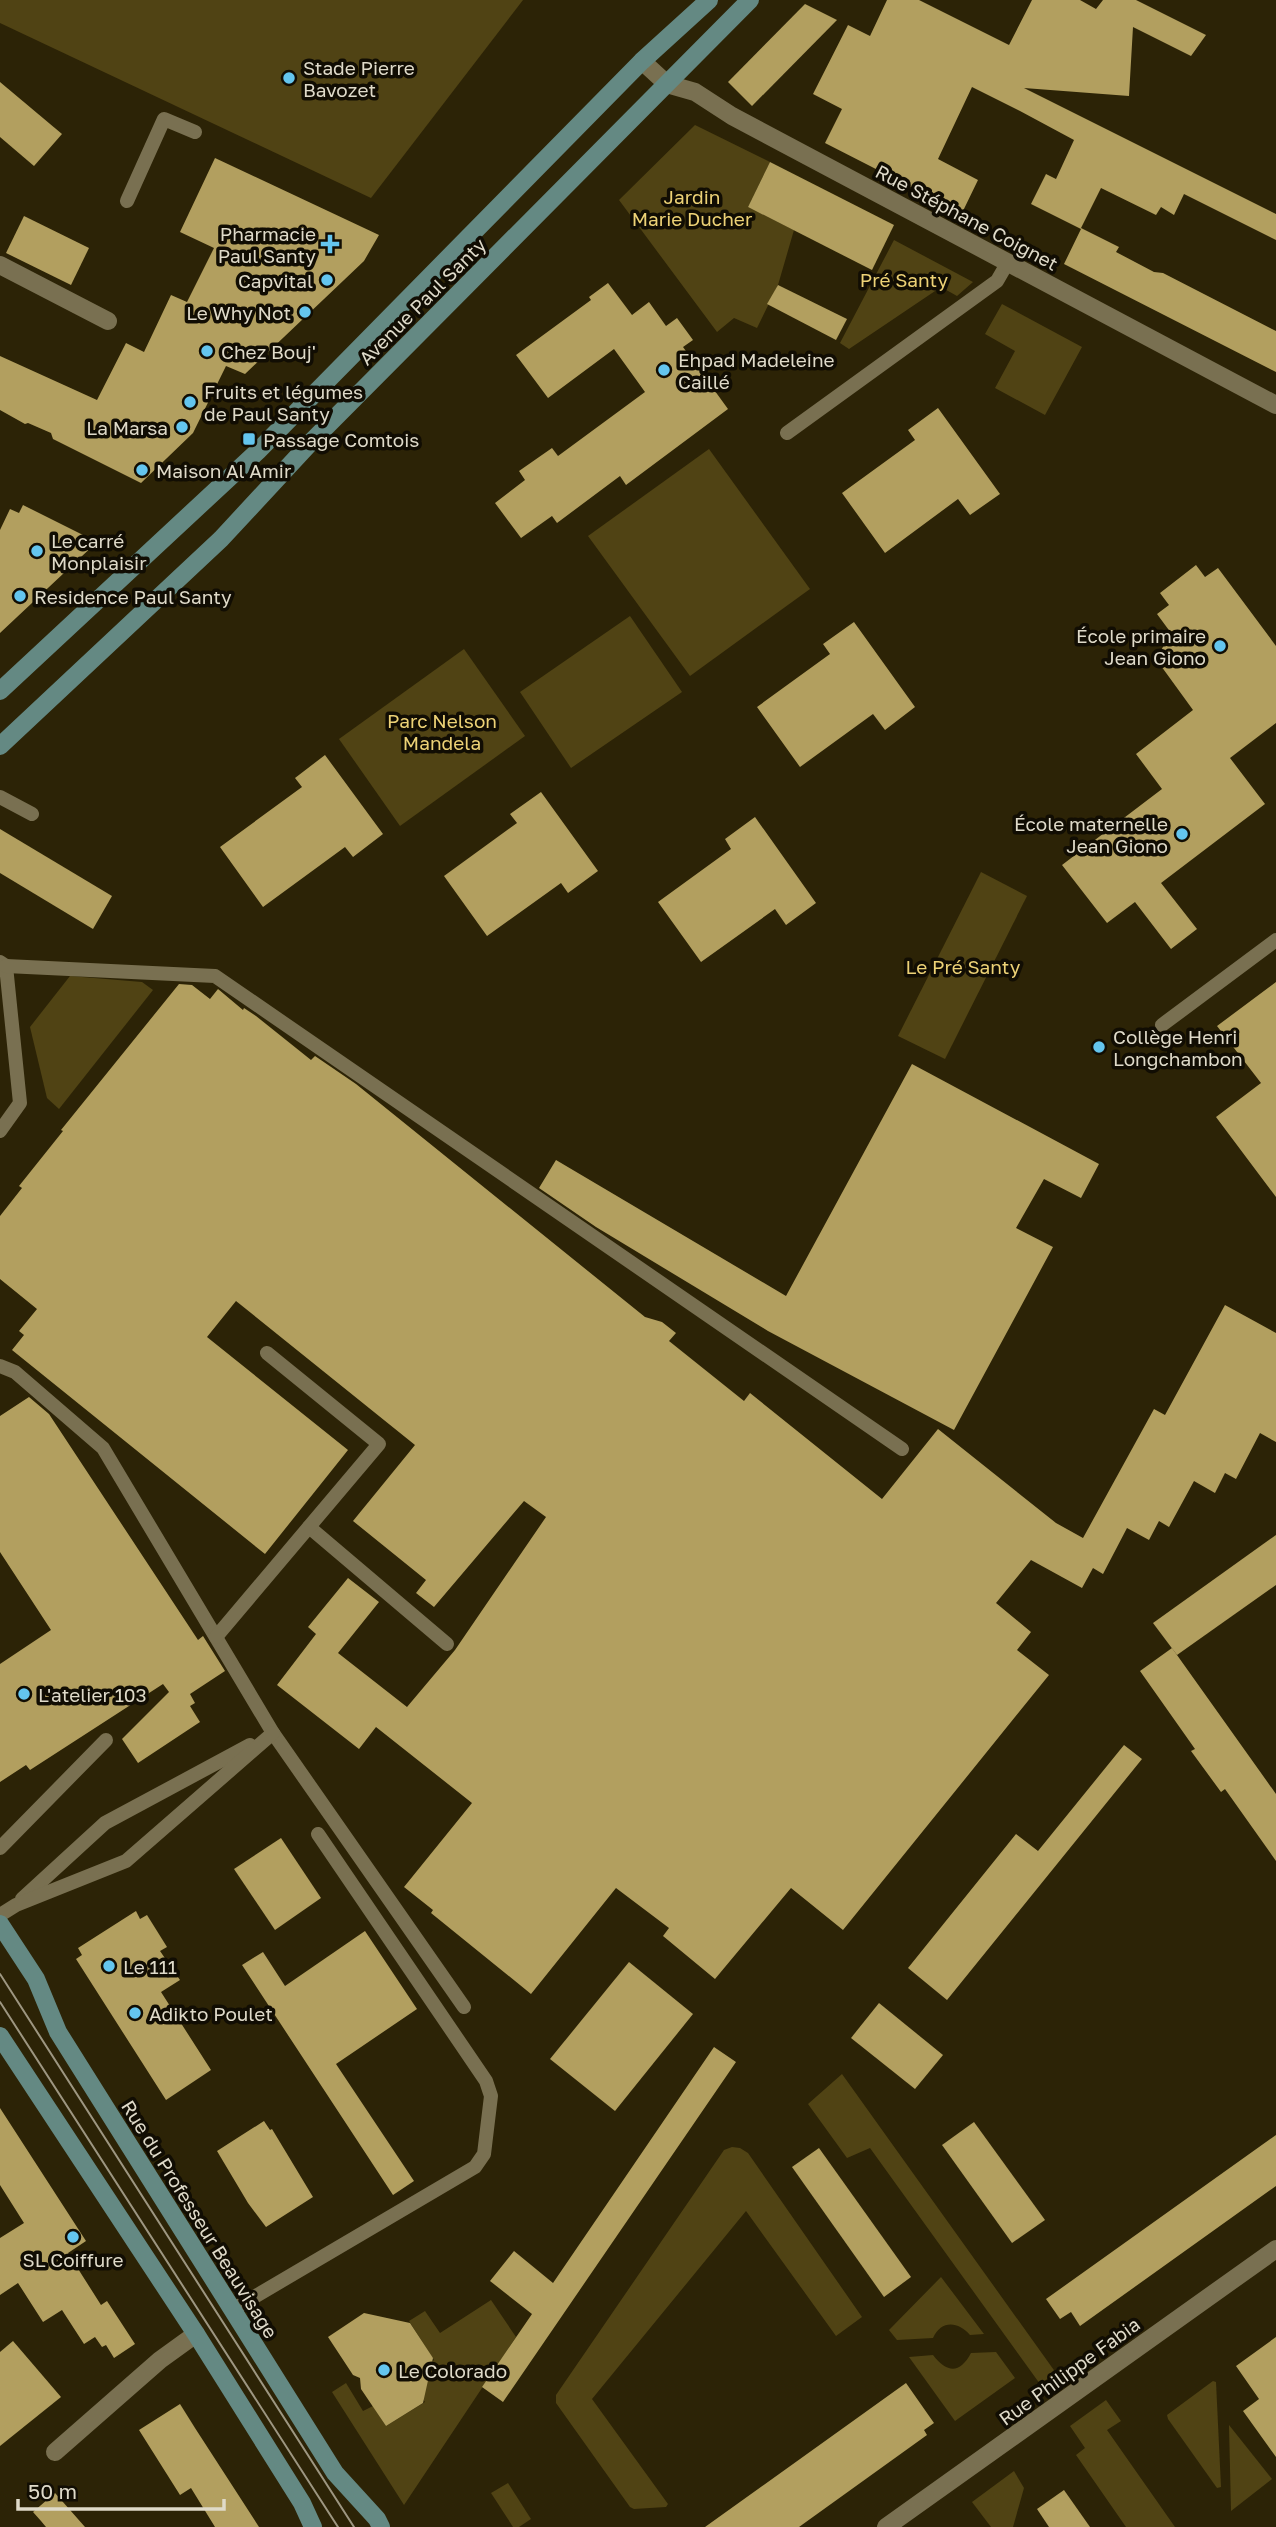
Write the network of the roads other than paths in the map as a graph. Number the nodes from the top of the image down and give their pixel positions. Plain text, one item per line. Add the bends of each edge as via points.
1 (709, 0) edge
2 (750, 0) edge
3 (642, 61) junction
4 (667, 85) junction
5 (195, 132) dead end
6 (127, 201) dead end
7 (1008, 262) junction
8 (0, 265) edge
9 (108, 321) dead end
10 (1276, 405) edge
11 (787, 433) dead end
12 (0, 691) edge
13 (0, 746) edge
14 (0, 797) edge
15 (32, 814) dead end
16 (1276, 940) edge
17 (3, 964) edge
18 (1162, 1026) dead end
19 (0, 1131) edge
20 (267, 1353) dead end
21 (0, 1366) edge
22 (902, 1449) dead end
23 (309, 1527) junction
24 (216, 1637) junction
25 (447, 1644) dead end
26 (273, 1733) junction
27 (106, 1740) dead end
28 (318, 1834) dead end
29 (0, 1848) edge
30 (16, 1905) junction
31 (0, 1915) edge
32 (0, 1924) edge
33 (464, 2007) dead end
34 (0, 2036) edge
35 (1276, 2249) edge
36 (232, 2310) junction
37 (196, 2334) junction
38 (55, 2452) dead end
39 (313, 2527) edge
40 (382, 2527) edge
41 (886, 2527) edge

1 - 3 main road, Avenue Paul Santy
2 - 4 main road, Avenue Paul Santy
3 - 4 street, Rue Stéphane Coignet
3 - 12 main road, Avenue Paul Santy via 258,451
4 - 7 street, Rue Stéphane Coignet via 695,92
4 - 13 main road, Avenue Paul Santy via 312,440 221,539
5 - 6 lane via 164,119
7 - 10 street, Rue Stéphane Coignet
7 - 11 lane via 998,281
8 - 9 street
14 - 15 lane
16 - 18 lane
17 - 19 lane via 20,1103
17 - 22 lane via 215,976
20 - 23 lane via 379,1444
21 - 24 lane via 15,1372 103,1448
23 - 24 lane
23 - 25 lane
24 - 26 lane
26 - 30 lane via 105,1823
26 - 30 lane via 126,1861
26 - 33 lane
27 - 29 lane
28 - 36 lane via 486,2081 491,2096 484,2154 475,2166
30 - 31 lane
32 - 36 main road, Rue du Professeur Beauvisage via 36,1979 58,2032
34 - 37 main road
35 - 41 street, Rue Philippe Fabia
36 - 40 main road, Rue du Professeur Beauvisage via 335,2473
37 - 38 street
37 - 39 main road via 302,2502

